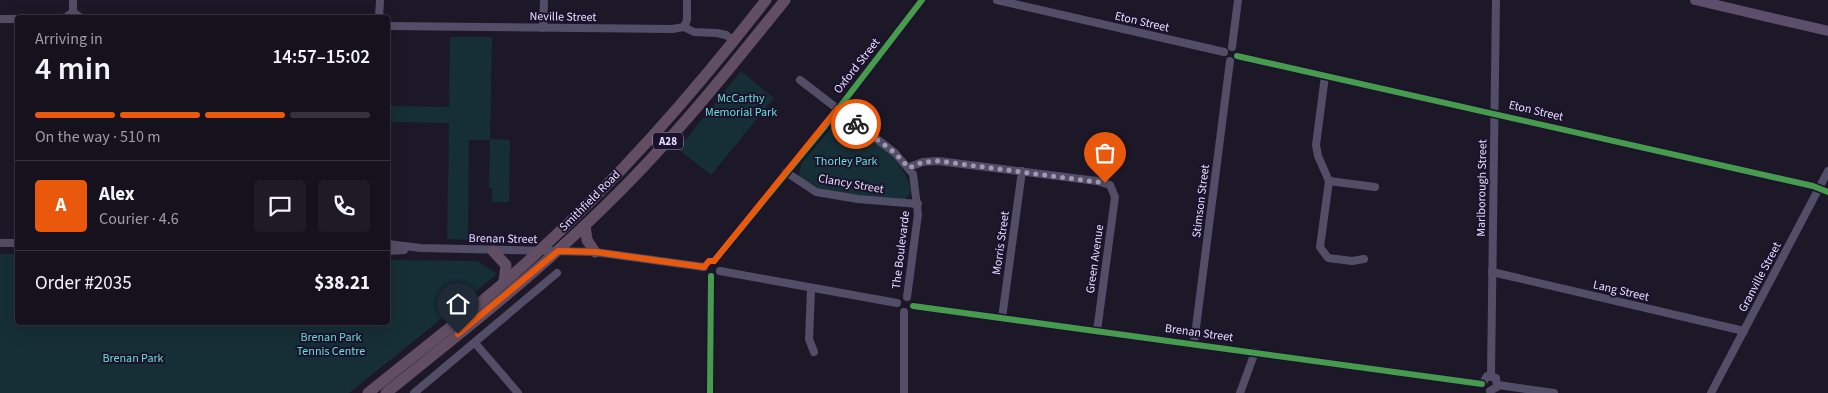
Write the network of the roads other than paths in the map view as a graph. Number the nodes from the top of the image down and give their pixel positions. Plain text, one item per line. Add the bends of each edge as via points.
1 (73, 0) edge
2 (380, 0) edge
3 (544, 0) edge
4 (687, 0) edge
5 (766, 0) edge
6 (785, 0) edge
7 (922, 0) edge
8 (996, 0) edge
9 (1238, 0) edge
10 (1496, 0) edge
11 (1695, 0) edge
12 (1719, 3) edge
13 (73, 12) junction
14 (69, 15) edge
15 (77, 15) edge
16 (379, 15) edge
17 (0, 19) edge
18 (15, 19) edge
19 (390, 26) edge
20 (543, 28) junction
21 (684, 28) junction
22 (1828, 30) edge
23 (734, 41) junction
24 (1232, 47) junction
25 (1224, 52) junction
26 (1238, 56) junction
27 (1230, 61) junction
28 (1325, 76) junction
29 (800, 80) dead end
30 (838, 108) junction
31 (1494, 113) junction
32 (909, 168) junction
33 (1022, 171) junction
34 (1828, 171) edge
35 (786, 172) junction
36 (1329, 181) junction
37 (601, 182) dead end
38 (1375, 187) dead end
39 (1819, 187) junction
40 (1828, 192) edge
41 (918, 204) junction
42 (585, 225) junction
43 (554, 237) junction
44 (0, 243) edge
45 (15, 243) edge
46 (390, 244) edge
47 (421, 248) junction
48 (390, 251) edge
49 (493, 251) junction
50 (540, 251) junction
51 (558, 251) junction
52 (596, 252) junction
53 (1364, 259) dead end
54 (714, 261) junction
55 (704, 267) junction
56 (720, 271) junction
57 (1492, 272) junction
58 (557, 273) dead end
59 (710, 276) junction
60 (504, 282) junction
61 (810, 289) junction
62 (907, 297) junction
63 (897, 304) junction
64 (913, 306) junction
65 (904, 312) junction
66 (1002, 318) junction
67 (1097, 330) junction
68 (1744, 331) junction
69 (475, 343) junction
70 (1194, 344) junction
71 (814, 352) dead end
72 (1255, 352) junction
73 (1491, 375) junction
74 (1482, 384) junction
75 (1498, 385) junction
76 (1490, 392) edge
77 (368, 393) edge
78 (386, 393) edge
79 (414, 393) edge
80 (518, 393) edge
81 (710, 393) edge
82 (904, 393) edge
83 (1240, 393) edge
84 (1554, 393) edge
85 (1711, 393) edge

1 - 13 street
2 - 16 street
3 - 20 street
4 - 21 street
5 - 23 highway, Smithfield Road / A28
6 - 42 highway, Smithfield Road / A28 via 667,142
7 - 30 street, Oxford Street
8 - 25 street, Eton Street
9 - 24 street
10 - 31 street, Marlborough Street
11 - 12 main road
12 - 22 main road
13 - 14 street
13 - 15 street
17 - 18 street
19 - 20 street, Neville Street
20 - 21 street, Neville Street
21 - 23 street, Neville Street via 717,33
23 - 43 highway, Smithfield Road / A28 via 668,121
24 - 25 street
24 - 26 street
25 - 27 street
26 - 27 street
26 - 28 street, Eton Street
27 - 70 street, Stimson Street
28 - 31 street, Eton Street
28 - 36 street via 1316,144
29 - 30 street, The Boulevarde
30 - 32 street, The Boulevarde via 894,152
30 - 35 street, Oxford Street
31 - 39 street, Eton Street
31 - 57 street, Marlborough Street
32 - 33 street, Green Avenue via 923,162 938,161
32 - 41 street, The Boulevarde via 915,180
33 - 66 street, Morris Street
33 - 67 street, Green Avenue via 1105,183 1114,190
34 - 39 street, Granville Street
35 - 41 street, Clancy Street via 816,192
35 - 54 street, Oxford Street
36 - 38 street
36 - 53 street via 1321,251 1328,258 1352,262
37 - 43 highway via 568,216
39 - 40 street, Eton Street
39 - 68 street, Granville Street
41 - 62 street, The Boulevarde
42 - 51 highway, Smithfield Road / A28
42 - 52 highway via 587,240
43 - 50 highway, Smithfield Road / A28
44 - 45 street
46 - 47 street, Brenan Street
47 - 48 street, Brenan Street
47 - 49 street, Brenan Street
49 - 50 street, Brenan Street
49 - 60 highway via 506,265
50 - 51 street, Brenan Street
50 - 60 highway, Smithfield Road / A28
51 - 52 street, Brenan Street
51 - 78 highway, Smithfield Road / A28
52 - 55 street, Brenan Street
54 - 55 street via 709,261
54 - 56 street via 720,266
55 - 59 street
56 - 59 street
56 - 61 street
57 - 68 street, Lang Street
57 - 73 street, Marlborough Street
58 - 69 street
59 - 81 street
60 - 77 highway, Smithfield Road / A28
61 - 63 street
61 - 71 street via 809,339
62 - 63 street
62 - 64 street
63 - 65 street
64 - 65 street
64 - 66 street, Brenan Street
65 - 82 street
66 - 67 street, Brenan Street
67 - 70 street, Brenan Street
68 - 85 street, Granville Street
69 - 79 street
69 - 80 street
70 - 72 street, Brenan Street
72 - 74 street, Brenan Street
72 - 83 street
73 - 74 street via 1484,378
73 - 75 street
74 - 76 street
75 - 76 street
75 - 84 street

